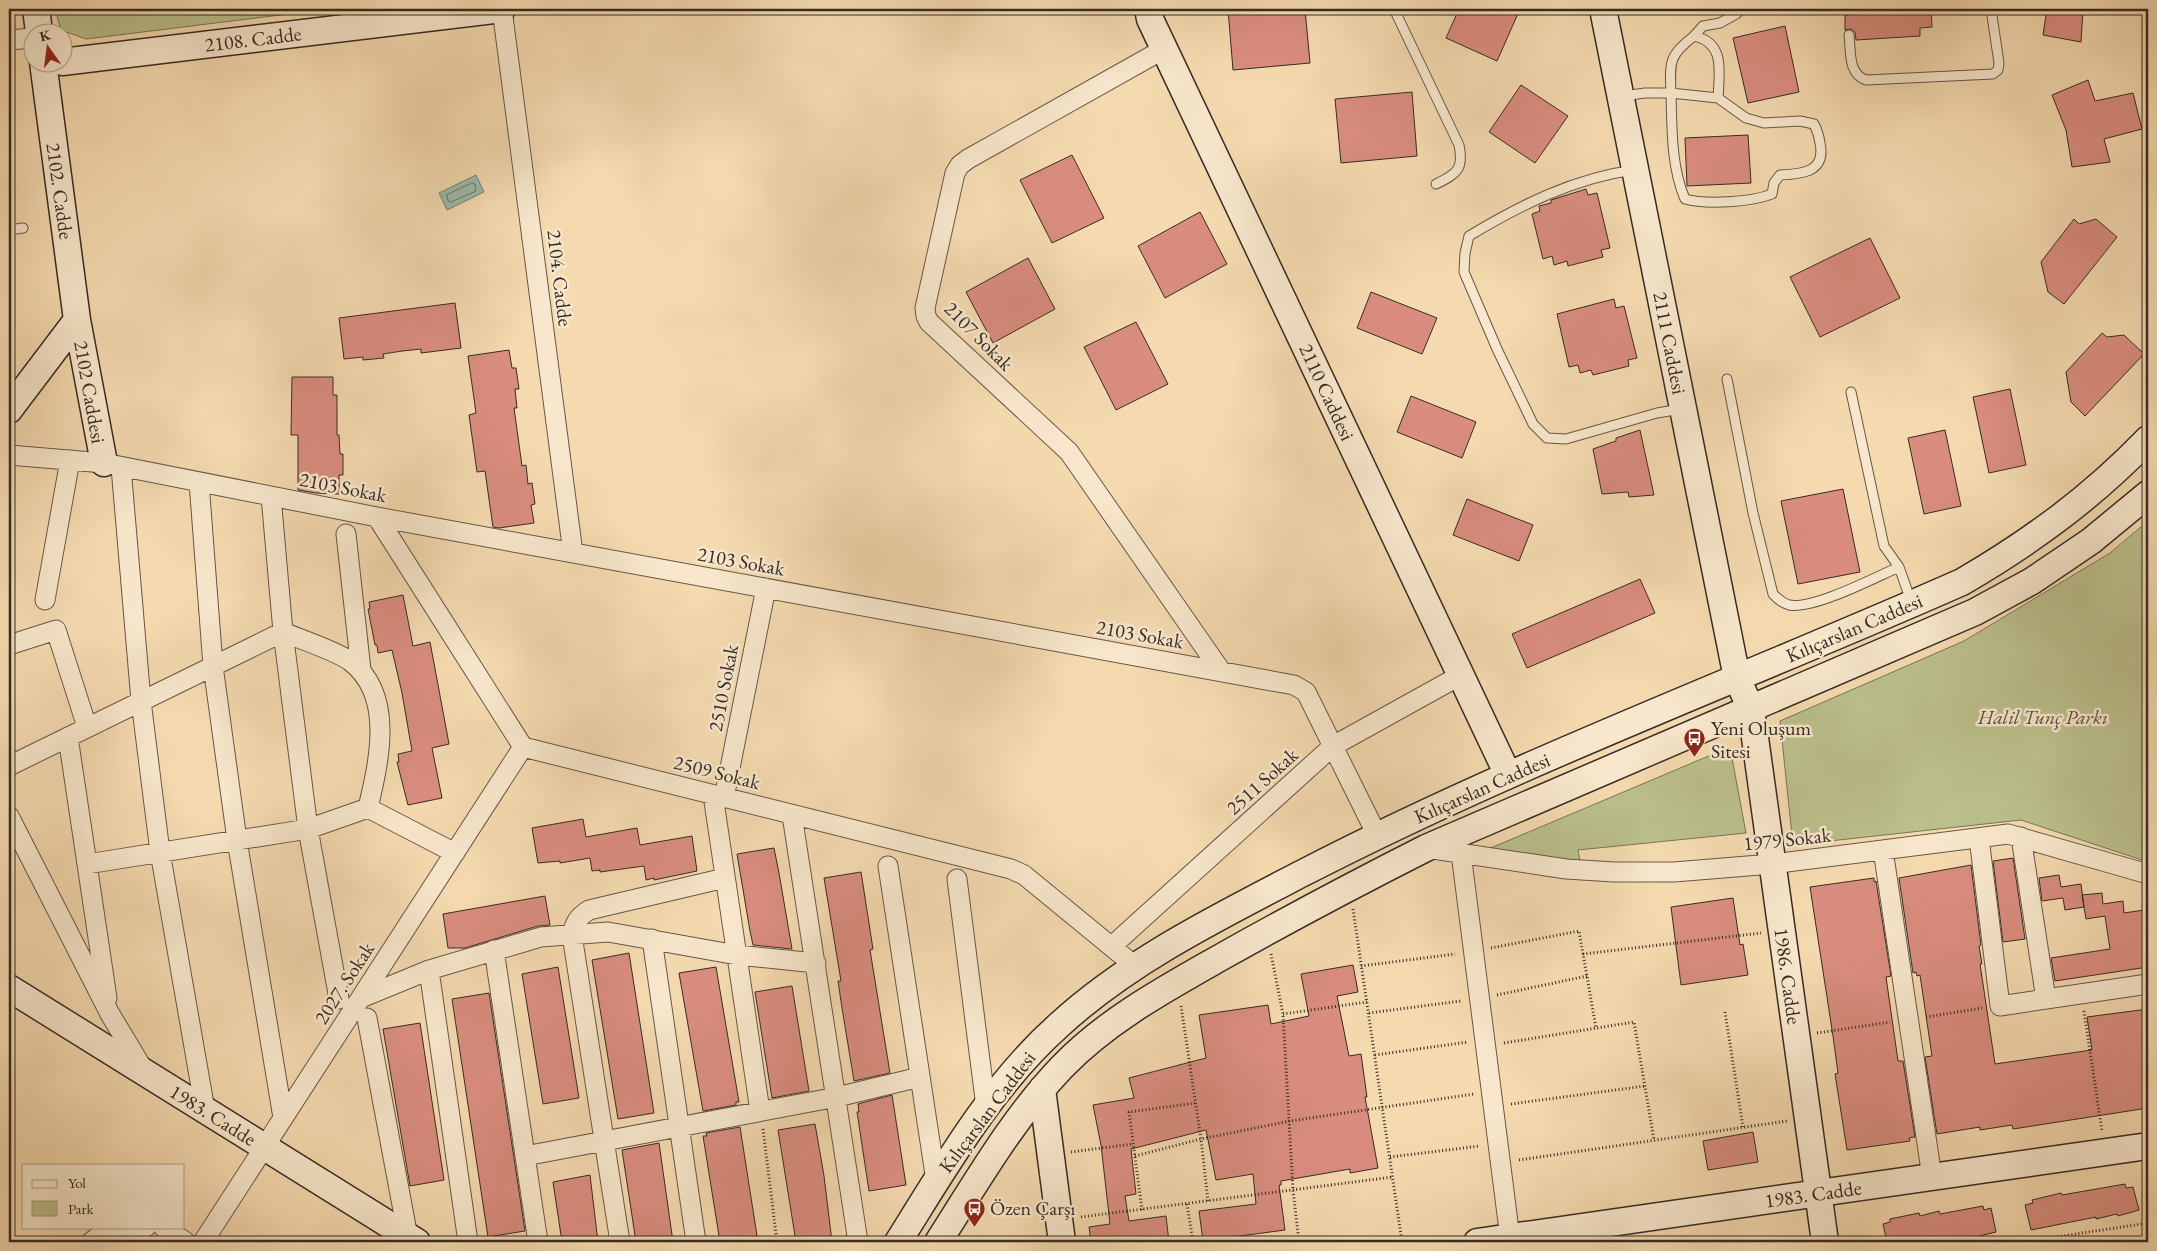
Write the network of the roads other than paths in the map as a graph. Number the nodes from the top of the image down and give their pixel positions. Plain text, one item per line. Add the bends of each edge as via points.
1 (36, 9) edge
2 (502, 9) edge
3 (1148, 9) edge
4 (1394, 9) edge
5 (1602, 9) edge
6 (1741, 9) edge
7 (1991, 9) edge
8 (38, 22) edge
9 (1849, 35) dead end
10 (1694, 36) junction
11 (22, 39) edge
12 (9, 40) edge
13 (1164, 49) junction
14 (72, 60) edge
15 (52, 72) edge
16 (1671, 93) junction
17 (1620, 97) junction
18 (1718, 98) junction
19 (1635, 170) junction
20 (1436, 184) dead end
21 (23, 228) dead end
22 (9, 230) edge
23 (77, 320) junction
24 (1726, 379) dead end
25 (1851, 392) dead end
26 (1683, 409) junction
27 (9, 410) edge
28 (2148, 439) edge
29 (9, 455) edge
30 (70, 460) junction
31 (112, 465) junction
32 (199, 482) junction
33 (2148, 494) edge
34 (271, 496) junction
35 (377, 517) junction
36 (346, 534) dead end
37 (573, 553) junction
38 (1899, 567) junction
39 (766, 588) junction
40 (45, 600) dead end
41 (1912, 604) junction
42 (283, 632) junction
43 (9, 645) edge
44 (213, 666) junction
45 (361, 670) junction
46 (1221, 671) junction
47 (1461, 675) junction
48 (1737, 678) junction
49 (140, 701) junction
50 (1751, 709) junction
51 (87, 727) junction
52 (68, 736) junction
53 (1333, 746) junction
54 (523, 747) junction
55 (9, 766) edge
56 (1508, 775) junction
57 (719, 796) junction
58 (368, 808) junction
59 (792, 814) junction
60 (9, 816) edge
61 (308, 829) junction
62 (1377, 835) junction
63 (2021, 837) junction
64 (1979, 838) junction
65 (237, 840) junction
66 (1426, 848) junction
67 (1883, 850) junction
68 (160, 852) junction
69 (455, 853) junction
70 (1462, 853) junction
71 (87, 864) junction
72 (1772, 864) junction
73 (888, 866) dead end
74 (2148, 877) edge
75 (725, 878) junction
76 (957, 879) dead end
77 (572, 935) junction
78 (652, 939) junction
79 (1112, 946) junction
80 (494, 950) junction
81 (737, 955) junction
82 (816, 963) junction
83 (1135, 966) junction
84 (429, 970) junction
85 (2148, 984) edge
86 (9, 988) edge
87 (361, 998) junction
88 (339, 999) dead end
89 (2046, 999) junction
90 (110, 1014) junction
91 (366, 1018) dead end
92 (145, 1072) junction
93 (920, 1077) junction
94 (1042, 1089) junction
95 (837, 1097) junction
96 (986, 1107) junction
97 (205, 1110) junction
98 (760, 1111) junction
99 (283, 1118) junction
100 (679, 1127) junction
101 (604, 1141) junction
102 (2148, 1146) edge
103 (264, 1147) junction
104 (525, 1156) junction
105 (1932, 1177) junction
106 (936, 1181) junction
107 (1818, 1193) junction
108 (139, 1228) edge
109 (165, 1228) edge
110 (1061, 1231) edge
111 (1510, 1238) junction
112 (412, 1240) edge
113 (91, 1242) edge
114 (186, 1242) edge
115 (203, 1242) edge
116 (468, 1242) edge
117 (538, 1242) edge
118 (620, 1242) edge
119 (696, 1242) edge
120 (858, 1242) edge
121 (898, 1242) edge
122 (938, 1242) edge
123 (1477, 1242) edge
124 (1825, 1242) edge

1 - 8 street
2 - 14 street, 2108. Cadde
2 - 37 street, 2104. Cadde
3 - 13 street, 2110 Caddesi
4 - 20 lane via 1459,145 1460,168
5 - 17 street, 2111 Caddesi
6 - 10 lane via 1720,23 1703,26
7 - 9 lane via 1999,63 1993,74 1866,80 1854,72
10 - 16 lane via 1670,61
10 - 18 lane via 1704,38 1714,47 1719,61
11 - 12 street
13 - 46 street, 2107 Sokak via 960,166 955,173 925,308 929,322 1069,452
13 - 47 street, 2110 Caddesi
15 - 23 street, 2102. Cadde
16 - 17 lane
16 - 18 lane
16 - 18 lane via 1679,184 1685,199 1696,202 1761,199 1772,194 1780,175 1814,169 1820,163 1822,150 1814,124 1800,121 1764,123 1746,118
17 - 19 street, 2111 Caddesi
19 - 26 street, 2111 Caddesi
19 - 26 lane via 1607,174 1558,189 1489,224 1469,236 1464,272 1533,424 1547,438 1566,439 1657,413
21 - 22 lane
23 - 27 street
23 - 31 street, 2102 Caddesi
24 - 38 lane via 1773,594 1782,602 1802,605 1853,588
25 - 38 lane via 1884,546
26 - 48 street, 2111 Caddesi
28 - 41 street, Kılıçarslan Caddesi via 2063,516 2011,553 1962,582
29 - 30 street, 2103 Sokak
30 - 31 street, 2103 Sokak
30 - 40 street
31 - 32 street, 2103 Sokak
31 - 49 street
32 - 34 street, 2103 Sokak
32 - 44 street
33 - 50 street, Kılıçarslan Caddesi via 2091,541 2032,581 1983,608
34 - 35 street, 2103 Sokak
34 - 42 street
35 - 37 street, 2103 Sokak
35 - 54 street
36 - 45 street
37 - 39 street, 2103 Sokak
38 - 41 lane
39 - 46 street, 2103 Sokak
39 - 57 street, 2510 Sokak
41 - 48 street, Kılıçarslan Caddesi
42 - 44 street
42 - 45 street via 348,660
42 - 61 street
43 - 51 street via 56,630
44 - 49 street
44 - 65 street
45 - 58 street via 374,693 380,724 380,748
46 - 53 street, 2103 Sokak via 1301,687
47 - 53 street, 2511 Sokak
47 - 56 street, 2110 Caddesi
48 - 50 street, 2111 Caddesi
48 - 56 street, Kılıçarslan Caddesi
49 - 51 street
49 - 68 street
50 - 66 street, Kılıçarslan Caddesi
50 - 72 street, 1986. Cadde
51 - 52 street
52 - 55 street
52 - 71 street
53 - 62 street, 2103 Sokak
53 - 79 street, 2511 Sokak
54 - 57 street, 2509 Sokak
54 - 69 street, 2027. Sokak
56 - 62 street, Kılıçarslan Caddesi
57 - 59 street, 2509 Sokak
57 - 75 street, 2510 Sokak
58 - 61 street
58 - 69 street
59 - 79 street, 2509 Sokak via 1018,872
59 - 82 street
60 - 90 street
61 - 65 street
61 - 88 street
62 - 83 street, Kılıçarslan Caddesi via 1266,892
63 - 64 street, 1979 Sokak via 2008,834
63 - 74 street, 1979 Sokak
63 - 89 street
64 - 67 street, 1979 Sokak
64 - 89 street via 2000,1006
65 - 68 street
65 - 99 street
66 - 70 street, 1979 Sokak
66 - 94 street, Kılıçarslan Caddesi via 1350,886 1177,982 1087,1043
67 - 72 street, 1979 Sokak
67 - 105 street
68 - 71 street
68 - 97 street
69 - 87 street, 2027. Sokak
70 - 72 street, 1979 Sokak via 1566,869 1614,872 1674,872
70 - 111 street
71 - 90 street
72 - 107 street, 1986. Cadde
73 - 93 street
75 - 77 street via 589,910 579,916
75 - 81 street, 2510 Sokak
76 - 96 street
77 - 78 street via 608,932
77 - 80 street via 541,937
77 - 101 street
78 - 81 street
78 - 100 street
79 - 83 street, 2509 Sokak
80 - 84 street
80 - 104 street
81 - 82 street
81 - 98 street, 2510 Sokak
82 - 95 street
83 - 96 street, Kılıçarslan Caddesi via 1057,1026 1025,1057
84 - 87 street
84 - 116 street
85 - 89 street
86 - 92 street, 1983. Cadde
87 - 99 street, 2027. Sokak
90 - 92 street
91 - 112 street
92 - 97 street, 1983. Cadde
93 - 95 street
93 - 106 street
94 - 110 street
94 - 122 street, Kılıçarslan Caddesi via 1011,1130
95 - 98 street
95 - 120 street
96 - 106 street, Kılıçarslan Caddesi
97 - 103 street, 1983. Cadde
98 - 100 street
99 - 103 street, 2027. Sokak
100 - 101 street
100 - 119 street
101 - 104 street
101 - 118 street
102 - 105 street, 1983. Cadde
103 - 112 street, 1983. Cadde
103 - 115 street, 2027. Sokak
104 - 117 street
105 - 107 street, 1983. Cadde
106 - 121 street, Kılıçarslan Caddesi
107 - 111 street, 1983. Cadde
107 - 124 street, 1986. Cadde
108 - 113 street via 104,1233
109 - 114 street
111 - 123 street, 1983. Cadde

